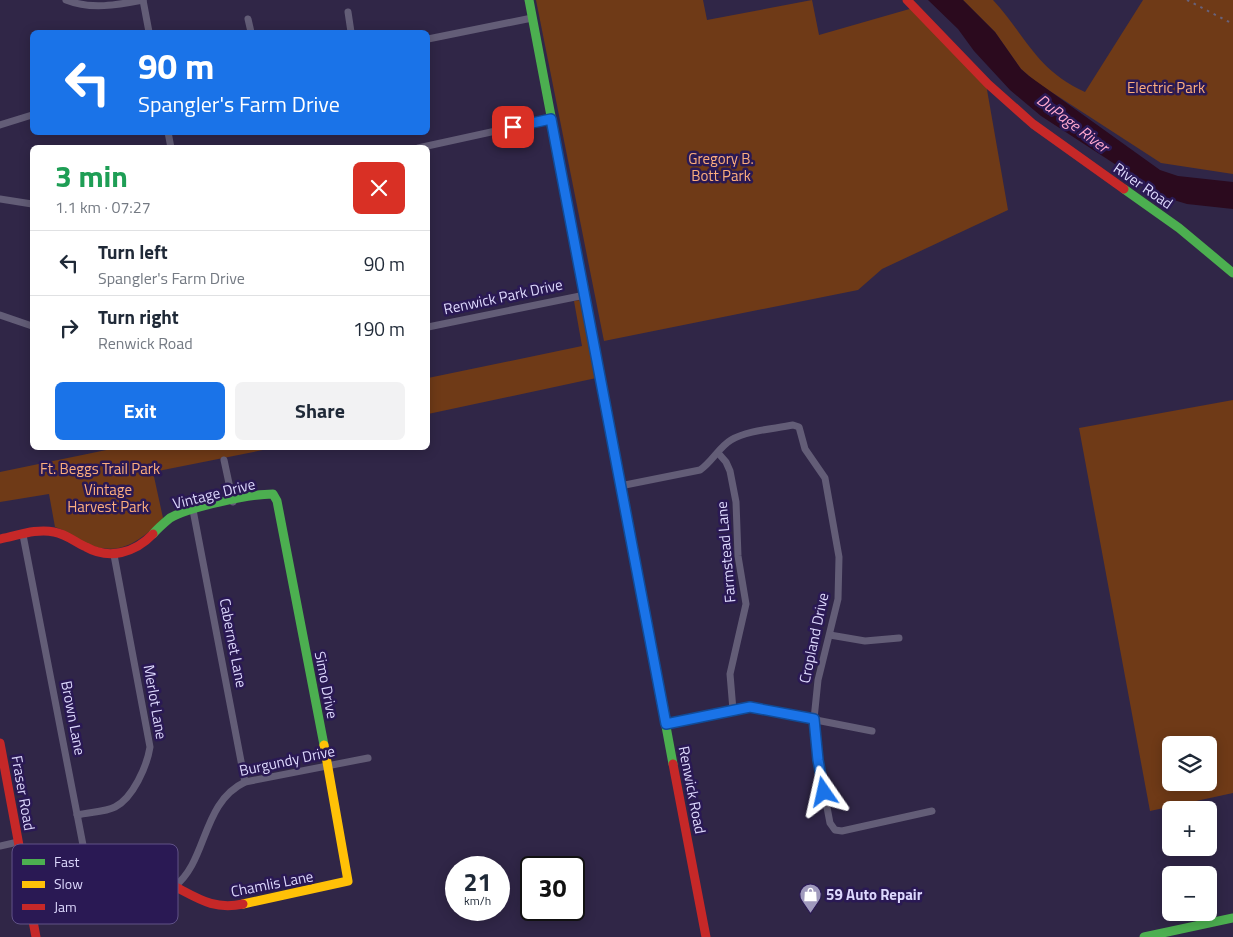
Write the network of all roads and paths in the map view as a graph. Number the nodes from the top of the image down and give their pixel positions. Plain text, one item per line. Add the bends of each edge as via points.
1 (66, 0) edge
2 (143, 0) edge
3 (529, 0) edge
4 (907, 0) edge
5 (348, 12) dead end
6 (532, 18) junction
7 (248, 19) dead end
8 (149, 30) edge
9 (251, 30) edge
10 (351, 30) edge
11 (430, 40) edge
12 (30, 116) edge
13 (551, 119) junction
14 (0, 125) edge
15 (430, 145) edge
16 (0, 199) edge
17 (30, 204) edge
18 (1233, 273) edge
19 (585, 295) junction
20 (0, 315) edge
21 (30, 325) edge
22 (430, 325) edge
23 (719, 454) junction
24 (224, 460) dead end
25 (620, 486) junction
26 (273, 494) joint
27 (233, 502) junction
28 (193, 510) junction
29 (23, 535) junction
30 (0, 539) edge
31 (114, 555) junction
32 (830, 635) junction
33 (899, 638) dead end
34 (733, 710) junction
35 (814, 719) junction
36 (666, 724) junction
37 (872, 731) dead end
38 (0, 743) edge
39 (368, 758) dead end
40 (328, 766) junction
41 (245, 782) junction
42 (932, 811) dead end
43 (77, 815) junction
44 (18, 842) joint
45 (83, 844) edge
46 (0, 846) edge
47 (348, 881) joint
48 (178, 882) edge
49 (178, 888) edge
50 (1233, 918) edge
51 (34, 924) edge
52 (36, 937) edge
53 (706, 937) edge
54 (1144, 937) edge

1 - 2 street via 94,6 115,6
2 - 8 street
3 - 6 street, Renwick Road
4 - 18 street, River Road via 988,84 1033,124 1179,228
5 - 10 street
6 - 11 street
6 - 13 street, Renwick Road
7 - 9 street
12 - 14 street
13 - 15 street
13 - 19 street, Renwick Road
16 - 17 street
19 - 22 street, Renwick Park Drive
19 - 25 street, Renwick Road
20 - 21 street
23 - 25 street via 700,470
23 - 32 street, Cropland Drive via 724,446 741,436 793,425 798,427 805,449 825,478 837,538 839,578
23 - 34 street, Farmstead Lane via 730,471 736,502 738,556 746,604 730,674
24 - 27 street
25 - 36 street, Renwick Road
26 - 27 street, Vintage Drive
26 - 40 street, Simo Drive via 278,501
27 - 28 street, Vintage Drive
28 - 31 street, Vintage Drive via 171,518 142,546
28 - 41 street, Cabernet Lane
29 - 30 street
29 - 31 street via 54,532 100,554
29 - 43 street, Brown Lane
31 - 43 street, Merlot Lane via 150,747 132,788 120,804
32 - 33 street via 865,642
32 - 35 street, Cropland Drive via 818,680
34 - 35 street via 758,708
34 - 36 street
35 - 37 street
35 - 42 street, Cropland Drive via 818,760 830,823 835,830
36 - 53 street, Renwick Road
38 - 44 street, Fraser Road
39 - 40 street, Burgundy Drive
40 - 41 street, Burgundy Drive
40 - 47 street, Simo Drive
41 - 48 street, Burgundy Drive via 232,788 221,800 186,873
43 - 45 street, Brown Lane
44 - 46 street
47 - 49 street, Chamlis Lane via 227,906 210,904
50 - 54 street
51 - 52 street, Fraser Road

